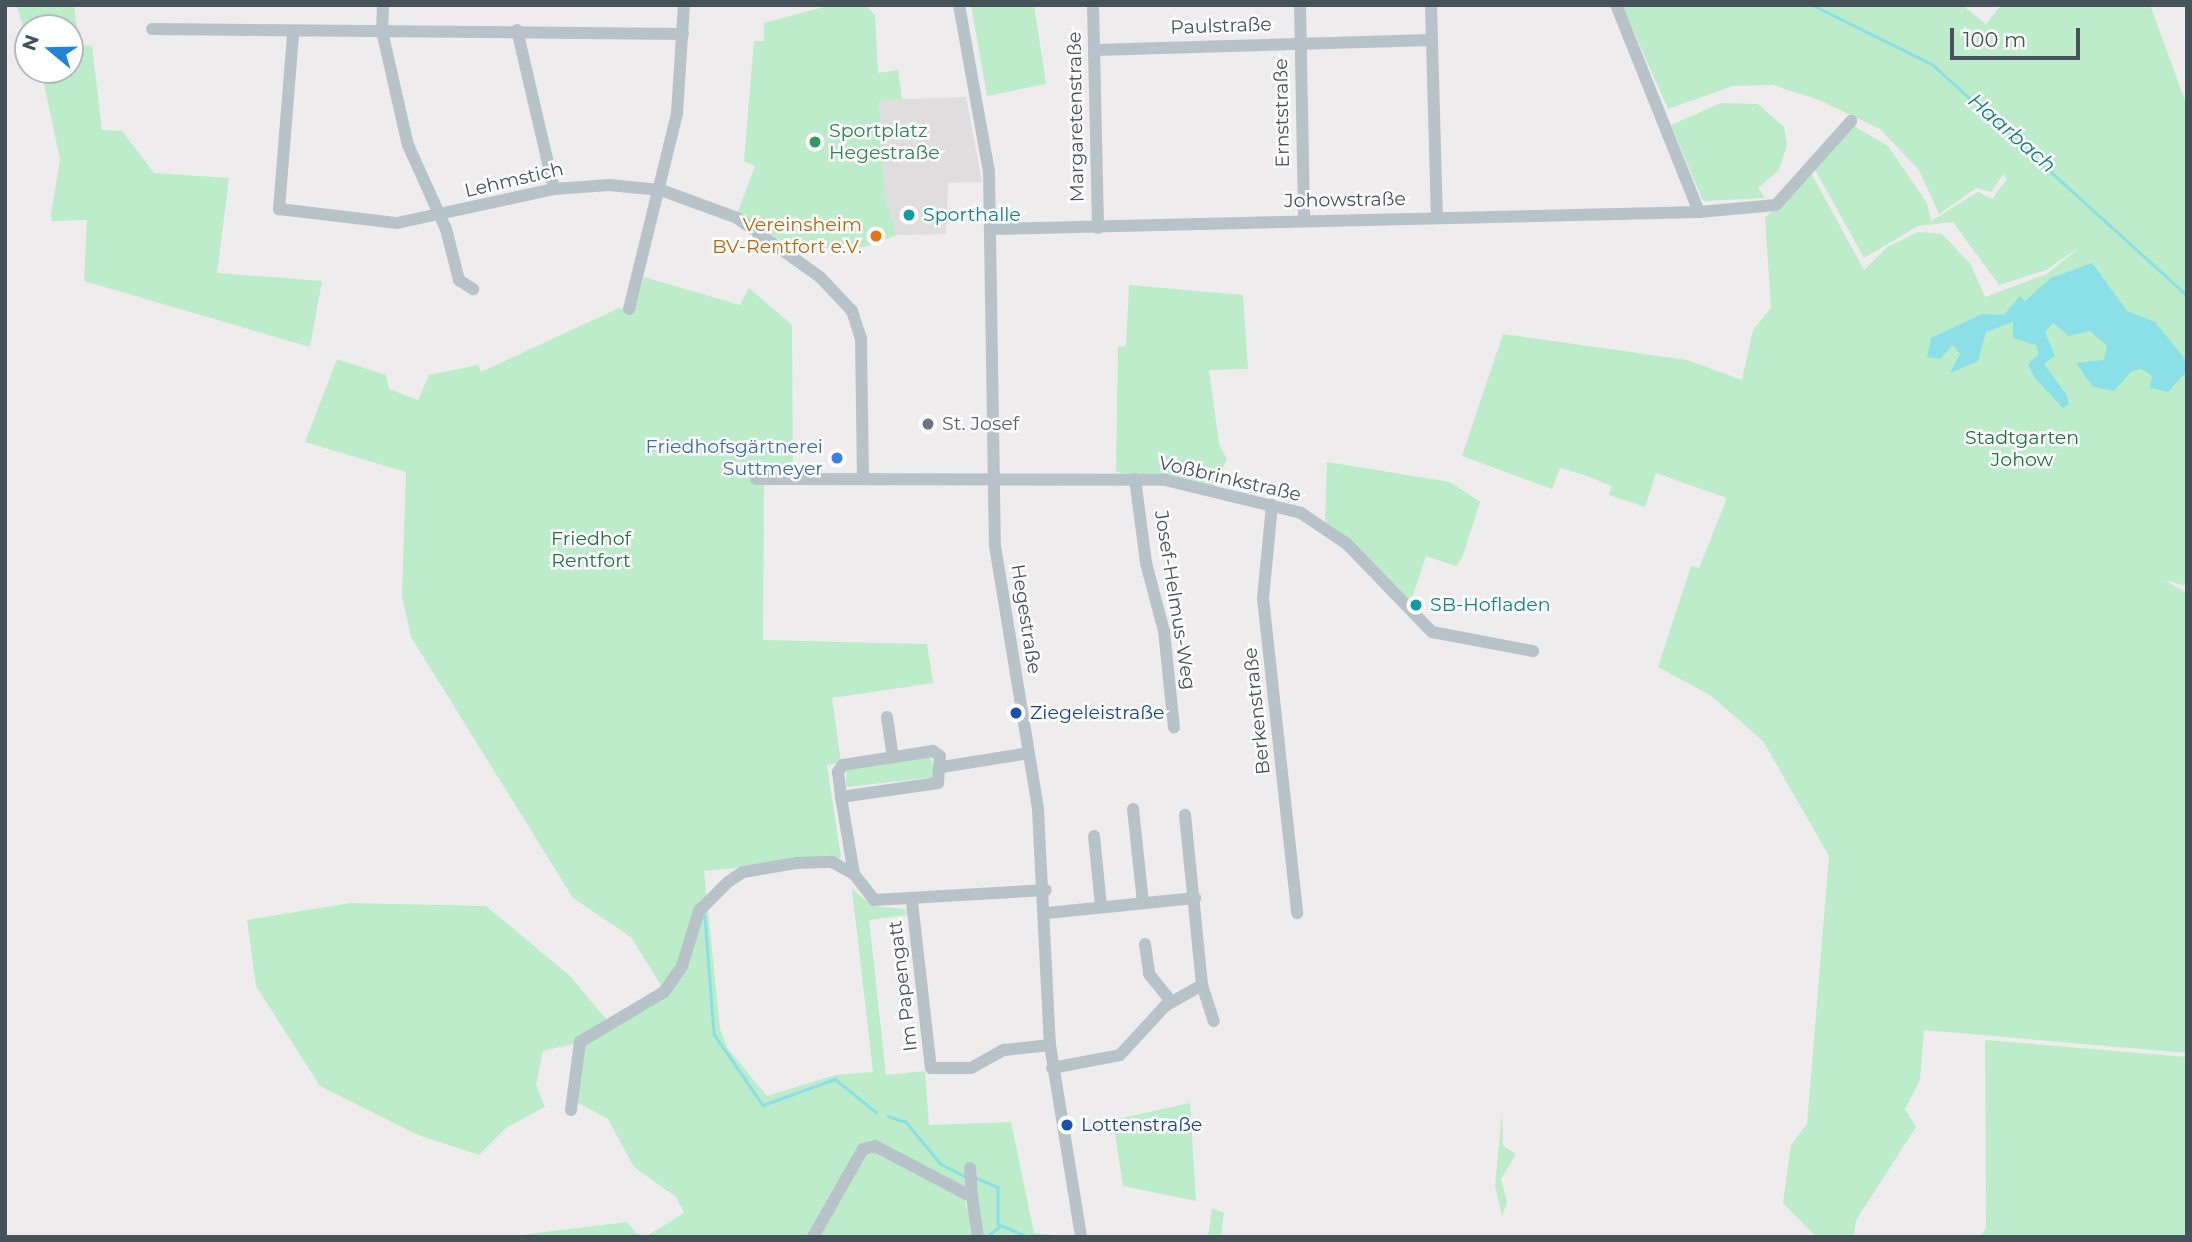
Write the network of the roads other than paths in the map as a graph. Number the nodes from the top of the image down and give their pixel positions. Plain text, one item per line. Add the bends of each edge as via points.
1 (383, 5) edge
2 (684, 5) edge
3 (959, 5) edge
4 (1093, 5) edge
5 (1300, 5) edge
6 (1431, 5) edge
7 (1616, 5) edge
8 (152, 29) dead end
9 (517, 30) junction
10 (382, 31) junction
11 (683, 34) junction
12 (293, 35) junction
13 (1432, 40) junction
14 (1300, 41) junction
15 (1095, 50) junction
16 (1851, 121) dead end
17 (554, 189) junction
18 (662, 190) junction
19 (1699, 212) junction
20 (441, 218) junction
21 (1437, 218) junction
22 (1304, 219) junction
23 (1098, 228) junction
24 (992, 229) junction
25 (473, 289) dead end
26 (629, 309) dead end
27 (756, 479) dead end
28 (1135, 479) junction
29 (863, 480) junction
30 (995, 480) junction
31 (1272, 505) junction
32 (1533, 650) dead end
33 (887, 716) dead end
34 (1174, 727) dead end
35 (1029, 753) junction
36 (892, 758) junction
37 (942, 767) junction
38 (841, 797) junction
39 (1133, 810) dead end
40 (1185, 815) dead end
41 (1094, 836) dead end
42 (854, 874) junction
43 (1046, 890) junction
44 (1195, 898) junction
45 (912, 902) junction
46 (1143, 902) junction
47 (1101, 906) junction
48 (1047, 913) junction
49 (1297, 913) dead end
50 (1145, 944) dead end
51 (1202, 985) junction
52 (1168, 1004) junction
53 (1214, 1021) dead end
54 (1050, 1045) junction
55 (1052, 1068) junction
56 (571, 1110) dead end
57 (971, 1168) dead end
58 (972, 1197) junction
59 (813, 1237) edge
60 (978, 1237) edge
61 (1081, 1237) edge

1 - 10 street
2 - 11 street
3 - 24 street, Hegestraße via 989,171
4 - 15 street, Margaretenstraße
5 - 14 street, Ernststraße
6 - 13 street
7 - 19 street
8 - 12 street
9 - 10 street
9 - 11 street
9 - 17 street
10 - 12 street
10 - 20 street via 408,145
11 - 18 street via 677,113
12 - 20 street, Lehmstich via 279,209 357,222
13 - 14 street, Paulstraße
13 - 21 street
14 - 15 street, Paulstraße
14 - 22 street, Ernststraße
15 - 23 street, Margaretenstraße
16 - 19 street, Johowstraße via 1776,205
17 - 18 street, Lehmstich via 609,184
17 - 20 street, Lehmstich
18 - 26 street
18 - 29 street, Lehmstich via 737,218 846,302 862,338
19 - 21 street, Johowstraße
20 - 25 street via 459,280
21 - 22 street, Johowstraße
22 - 23 street, Johowstraße
23 - 24 street, Johowstraße
24 - 30 street, Hegestraße
27 - 29 street
28 - 30 street, Voßbrinkstraße
28 - 31 street, Voßbrinkstraße
28 - 34 street, Josef-Helmus-Weg
29 - 30 street
30 - 35 street, Hegestraße via 995,546
31 - 32 street, Voßbrinkstraße via 1326,526 1432,632
31 - 49 street, Berkenstraße via 1263,598
33 - 36 street
35 - 37 street
35 - 43 street, Hegestraße
36 - 37 street via 933,751
36 - 38 street via 843,765 838,772
37 - 38 street via 938,783
38 - 42 street
39 - 46 street
40 - 44 street
41 - 47 street
42 - 45 street via 874,900
42 - 56 street via 832,862 797,863 743,872 728,882 699,911 682,966 664,992 580,1042
43 - 45 street
43 - 48 street, Hegestraße
44 - 46 street
44 - 51 street
45 - 54 street, Im Papengatt via 931,1068 971,1068 1012,1048
46 - 47 street
47 - 48 street
48 - 54 street, Hegestraße
50 - 52 street via 1149,974
51 - 52 street
51 - 53 street
52 - 55 street via 1120,1055
54 - 55 street, Hegestraße
55 - 61 street, Hegestraße
57 - 58 street
58 - 59 street via 875,1146 863,1150
58 - 60 street

